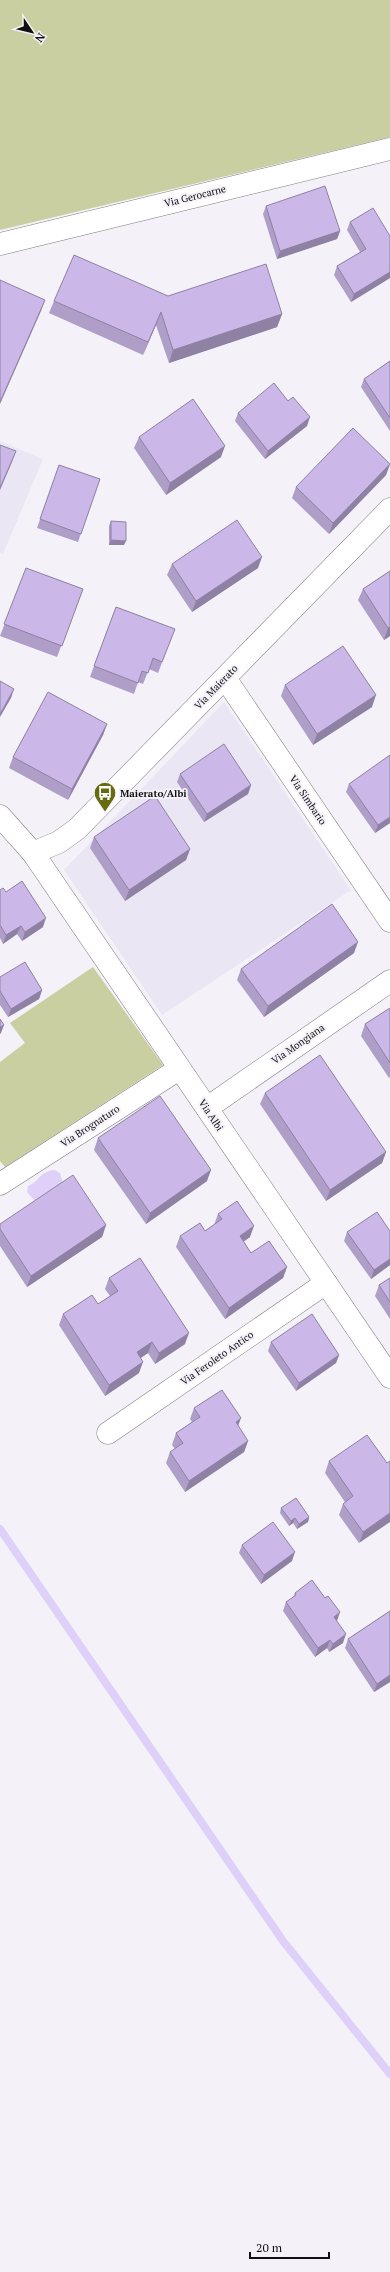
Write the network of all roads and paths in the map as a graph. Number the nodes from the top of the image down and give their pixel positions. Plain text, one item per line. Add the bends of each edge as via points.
1 (390, 149) edge
2 (0, 244) edge
3 (390, 509) edge
4 (225, 678) junction
5 (0, 816) edge
6 (33, 853) junction
7 (390, 922) edge
8 (390, 981) edge
9 (179, 1069) junction
10 (207, 1108) junction
11 (0, 1184) edge
12 (326, 1283) junction
13 (390, 1377) edge
14 (108, 1433) dead end

1 - 2 street, Via Gerocarne
3 - 4 street, Via Maierato
4 - 6 street, Via Maierato via 77,829 59,842
4 - 7 street, Via Simbario
5 - 6 street, Via Albi
6 - 9 street, Via Albi
8 - 10 street, Via Mongiana
9 - 10 street, Via Albi
9 - 11 street, Via Brognaturo
10 - 12 street, Via Albi
12 - 13 street, Via Albi
12 - 14 street, Via Feroleto Antico

